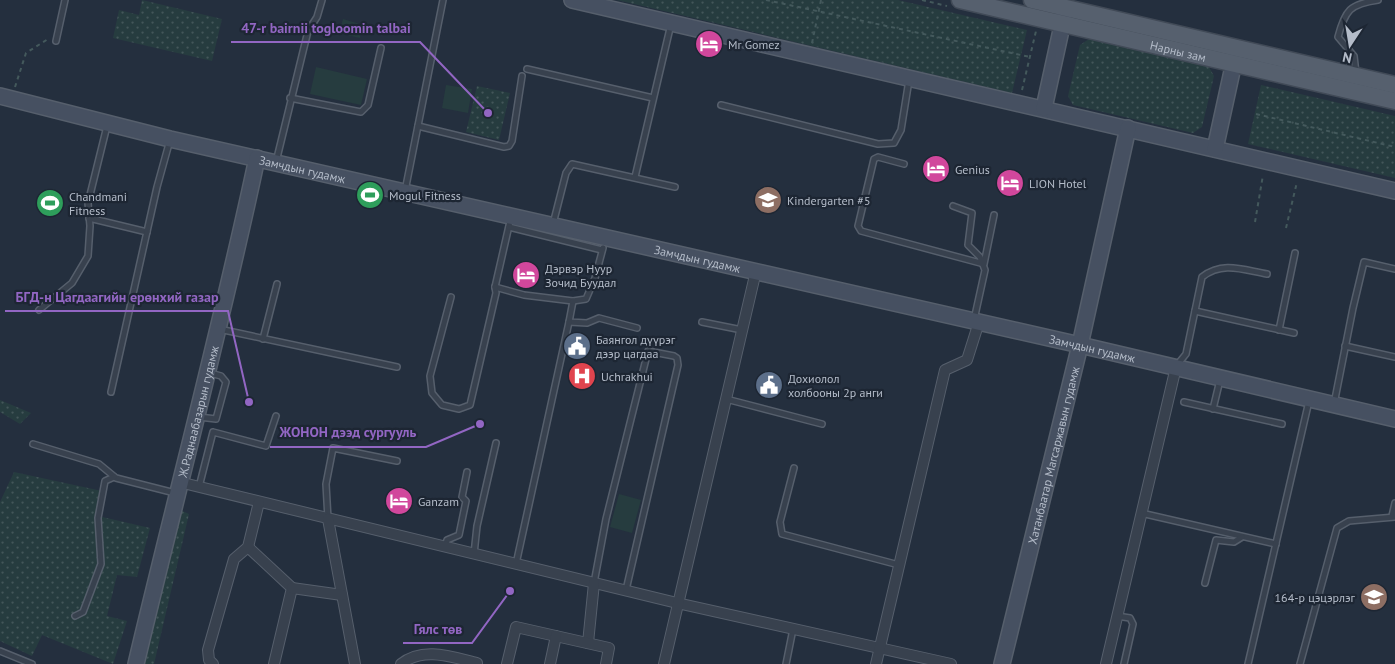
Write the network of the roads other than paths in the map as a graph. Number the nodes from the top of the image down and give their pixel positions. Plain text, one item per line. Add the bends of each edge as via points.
1 (65, 0) edge
2 (322, 0) edge
3 (443, 0) edge
4 (572, 0) edge
5 (960, 0) edge
6 (1032, 0) edge
7 (1378, 0) edge
8 (1064, 16) junction
9 (671, 23) junction
10 (56, 40) road end
11 (381, 48) dead end
12 (1235, 56) junction
13 (527, 69) dead end
14 (522, 76) dead end
15 (1356, 76) junction
16 (910, 78) junction
17 (1395, 85) edge
18 (6, 98) edge
19 (290, 98) junction
20 (653, 98) junction
21 (1395, 101) edge
22 (721, 105) dead end
23 (1044, 108) junction
24 (108, 123) junction
25 (418, 126) junction
26 (1128, 128) junction
27 (170, 139) junction
28 (1215, 149) junction
29 (257, 158) junction
30 (276, 162) junction
31 (904, 164) dead end
32 (635, 177) junction
33 (675, 187) dead end
34 (405, 191) junction
35 (1395, 191) edge
36 (953, 206) dead end
37 (994, 215) dead end
38 (89, 218) junction
39 (510, 221) junction
40 (552, 225) junction
41 (147, 232) junction
42 (604, 243) junction
43 (1295, 253) dead end
44 (984, 264) junction
45 (1395, 269) edge
46 (756, 271) junction
47 (1267, 274) dead end
48 (278, 284) dead end
49 (495, 287) junction
50 (450, 296) dead end
51 (573, 301) junction
52 (39, 310) dead end
53 (1195, 311) junction
54 (976, 321) junction
55 (569, 322) junction
56 (702, 322) dead end
57 (637, 328) dead end
58 (218, 329) junction
59 (742, 330) junction
60 (1279, 330) junction
61 (1294, 333) dead end
62 (263, 339) junction
63 (1080, 345) junction
64 (1345, 346) junction
65 (1395, 357) edge
66 (1176, 367) junction
67 (397, 368) dead end
68 (208, 372) junction
69 (1220, 377) junction
70 (111, 392) dead end
71 (1309, 398) junction
72 (725, 399) junction
73 (1184, 402) dead end
74 (1334, 404) junction
75 (1213, 408) junction
76 (276, 416) dead end
77 (196, 417) junction
78 (216, 419) junction
79 (1395, 419) edge
80 (822, 424) dead end
81 (1282, 424) dead end
82 (213, 432) junction
83 (496, 443) dead end
84 (33, 444) dead end
85 (397, 461) dead end
86 (794, 468) dead end
87 (468, 472) dead end
88 (114, 477) junction
89 (198, 487) junction
90 (178, 488) junction
91 (258, 502) junction
92 (1395, 502) edge
93 (1141, 513) junction
94 (1393, 517) edge
95 (328, 519) junction
96 (1243, 537) junction
97 (1276, 544) junction
98 (248, 546) junction
99 (445, 548) junction
100 (474, 554) junction
101 (516, 564) junction
102 (900, 565) junction
103 (594, 583) junction
104 (1205, 583) dead end
105 (292, 588) junction
106 (626, 590) junction
107 (342, 594) junction
108 (677, 603) junction
109 (75, 616) dead end
110 (1117, 616) junction
111 (794, 629) junction
112 (556, 636) junction
113 (588, 642) junction
114 (881, 648) junction
115 (0, 652) edge
116 (411, 661) edge
117 (32, 664) edge
118 (136, 664) edge
119 (213, 664) edge
120 (274, 664) edge
121 (355, 664) edge
122 (401, 664) edge
123 (478, 664) edge
124 (507, 664) edge
125 (550, 664) edge
126 (606, 664) edge
127 (664, 664) edge
128 (786, 664) edge
129 (876, 664) edge
130 (951, 664) edge
131 (1002, 664) edge
132 (1106, 664) edge
133 (1124, 664) edge
134 (1248, 664) edge
135 (1300, 664) edge

1 - 10 lane
2 - 19 lane via 317,17 308,30
3 - 25 lane
4 - 9 street
5 - 8 main road, Нарны зам
6 - 8 main road, Нарны зам
7 - 15 lane via 1360,3 1351,9 1344,15 1340,26 1338,37 1354,56
8 - 12 main road, Нарны зам
8 - 23 street
9 - 16 street
9 - 20 lane
11 - 19 lane via 368,105 361,112
12 - 15 main road, Нарны зам
12 - 21 main road, Нарны зам
12 - 28 street
13 - 20 lane
14 - 25 lane via 512,140 508,146
15 - 17 main road, Нарны зам
16 - 22 lane via 901,130 894,143 878,144
16 - 23 street
18 - 24 street, Замчдын гудамж
19 - 30 lane
20 - 32 lane
23 - 26 street
24 - 27 street, Замчдын гудамж
24 - 38 lane via 88,203
25 - 34 lane
26 - 28 street
26 - 63 street, Хатанбаатар Магсаржавын гудамж
27 - 29 street, Замчдын гудамж
27 - 41 lane
28 - 35 street
29 - 30 street, Замчдын гудамж
29 - 58 street, Ж.Раднаабазарын гудамж
30 - 34 street, Замчдын гудамж
31 - 44 lane via 878,157 874,159 858,226 861,231
32 - 33 lane
32 - 40 lane via 572,164 566,173
34 - 39 street, Замчдын гудамж
36 - 44 lane via 972,213 968,245
37 - 44 lane
38 - 41 lane
38 - 52 lane via 88,256 72,283
39 - 40 street, Замчдын гудамж
39 - 42 lane
39 - 49 lane
40 - 42 street, Замчдын гудамж
41 - 70 lane
42 - 46 street, Замчдын гудамж
42 - 51 lane via 586,299
43 - 60 lane
44 - 54 lane
45 - 64 lane via 1364,262
46 - 54 street, Замчдын гудамж
46 - 59 street
47 - 53 lane via 1222,267 1213,269 1200,281
48 - 62 lane
49 - 50 lane via 470,405 459,409 442,405 432,393 430,376
49 - 51 lane
51 - 55 lane
53 - 60 lane
53 - 66 lane via 1186,354
54 - 63 street, Замчдын гудамж
54 - 102 street via 967,360 945,370
55 - 57 lane via 587,323 599,318
55 - 101 lane
56 - 59 lane
58 - 62 lane
58 - 68 street, Ж.Раднаабазарын гудамж
59 - 72 street
60 - 61 lane
62 - 67 lane
63 - 66 street, Замчдын гудамж
63 - 131 street, Хатанбаатар Магсаржавын гудамж
64 - 65 lane
64 - 74 lane
66 - 69 street, Замчдын гудамж
66 - 93 street
68 - 77 street, Ж.Раднаабазарын гудамж
68 - 78 lane via 221,376 226,382
69 - 71 street, Замчдын гудамж
69 - 75 lane
71 - 74 street, Замчдын гудамж
71 - 97 lane
72 - 80 lane
72 - 108 street
73 - 75 lane
74 - 79 street, Замчдын гудамж
75 - 81 lane
76 - 82 lane via 266,446
77 - 78 lane
77 - 90 street, Ж.Раднаабазарын гудамж
78 - 82 lane
82 - 89 lane
83 - 100 lane via 477,526
84 - 88 lane via 99,464
85 - 95 lane via 333,448 326,484
86 - 102 lane via 780,522 782,534
87 - 99 lane via 459,535 447,540
88 - 90 lane
88 - 109 lane via 105,481 98,518 101,564 83,612
89 - 90 street
89 - 91 street
90 - 118 street, Ж.Раднаабазарын гудамж
91 - 95 street
91 - 98 street
92 - 94 lane
93 - 96 lane
93 - 110 street
94 - 135 lane via 1349,521 1337,528
95 - 99 street
95 - 107 street
96 - 97 lane
96 - 104 lane via 1234,542 1216,540
97 - 134 lane
98 - 105 street
98 - 119 street via 234,559 208,650
99 - 100 street
100 - 101 street
101 - 103 street
102 - 114 street
103 - 106 street
103 - 106 lane via 606,519 648,351 674,356 678,365
103 - 113 street
105 - 107 street
105 - 120 street
106 - 108 street
107 - 121 street
108 - 111 street
108 - 127 street
110 - 132 street
110 - 133 lane via 1130,618 1133,624
111 - 114 street
111 - 128 lane
112 - 113 street
112 - 124 street via 516,628
112 - 125 street
113 - 126 street via 609,648
114 - 129 street
114 - 130 street
115 - 117 lane
116 - 122 street
116 - 123 street via 417,654 432,654

